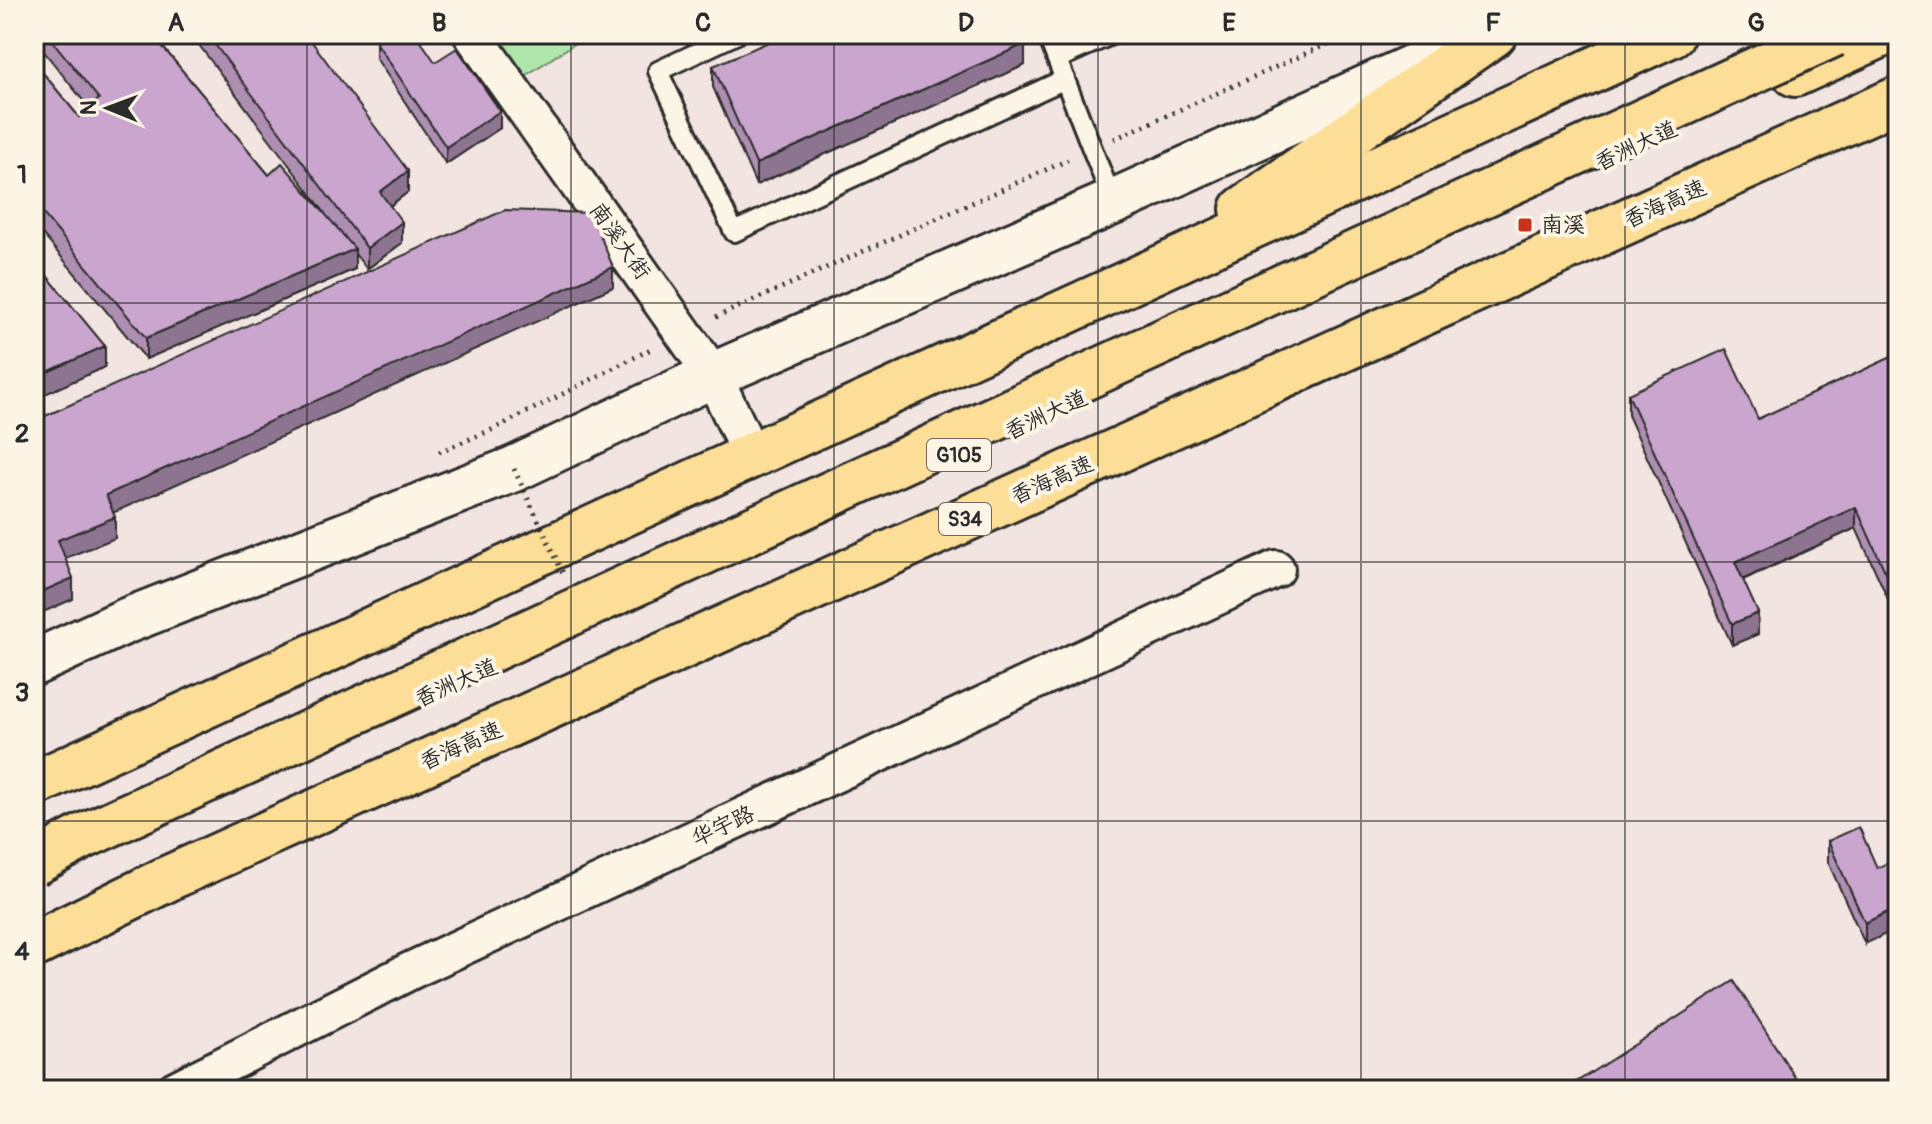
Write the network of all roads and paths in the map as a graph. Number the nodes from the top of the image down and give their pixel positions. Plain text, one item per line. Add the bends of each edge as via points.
1 (472, 34) edge
2 (737, 34) edge
3 (1047, 34) edge
4 (1113, 34) edge
5 (1485, 34) edge
6 (1494, 34) edge
7 (1672, 34) edge
8 (1834, 34) edge
9 (1883, 34) edge
10 (1057, 59) junction
11 (1065, 79) junction
12 (1898, 99) edge
13 (1113, 202) junction
14 (1152, 273) junction
15 (713, 375) junction
16 (752, 457) junction
17 (1276, 569) dead end
18 (34, 663) edge
19 (188, 713) junction
20 (34, 751) edge
21 (34, 784) edge
22 (34, 863) edge
23 (34, 875) edge
24 (34, 945) edge
25 (175, 1090) edge

1 - 15 street, 南溪大街
2 - 11 lane via 658,71 734,232
3 - 10 lane
4 - 10 lane
5 - 13 street
6 - 14 highway
7 - 14 highway
8 - 22 highway, bridge
9 - 23 highway, 香洲大道 / G105
10 - 11 lane
11 - 13 lane
12 - 24 highway, 香海高速 / S34, bridge via 200,864
13 - 15 street
14 - 16 highway
15 - 16 street, 南溪大街
15 - 18 street via 514,469 126,621
16 - 19 highway
17 - 25 street, 华宇路 via 412,970
19 - 20 highway
19 - 21 highway

